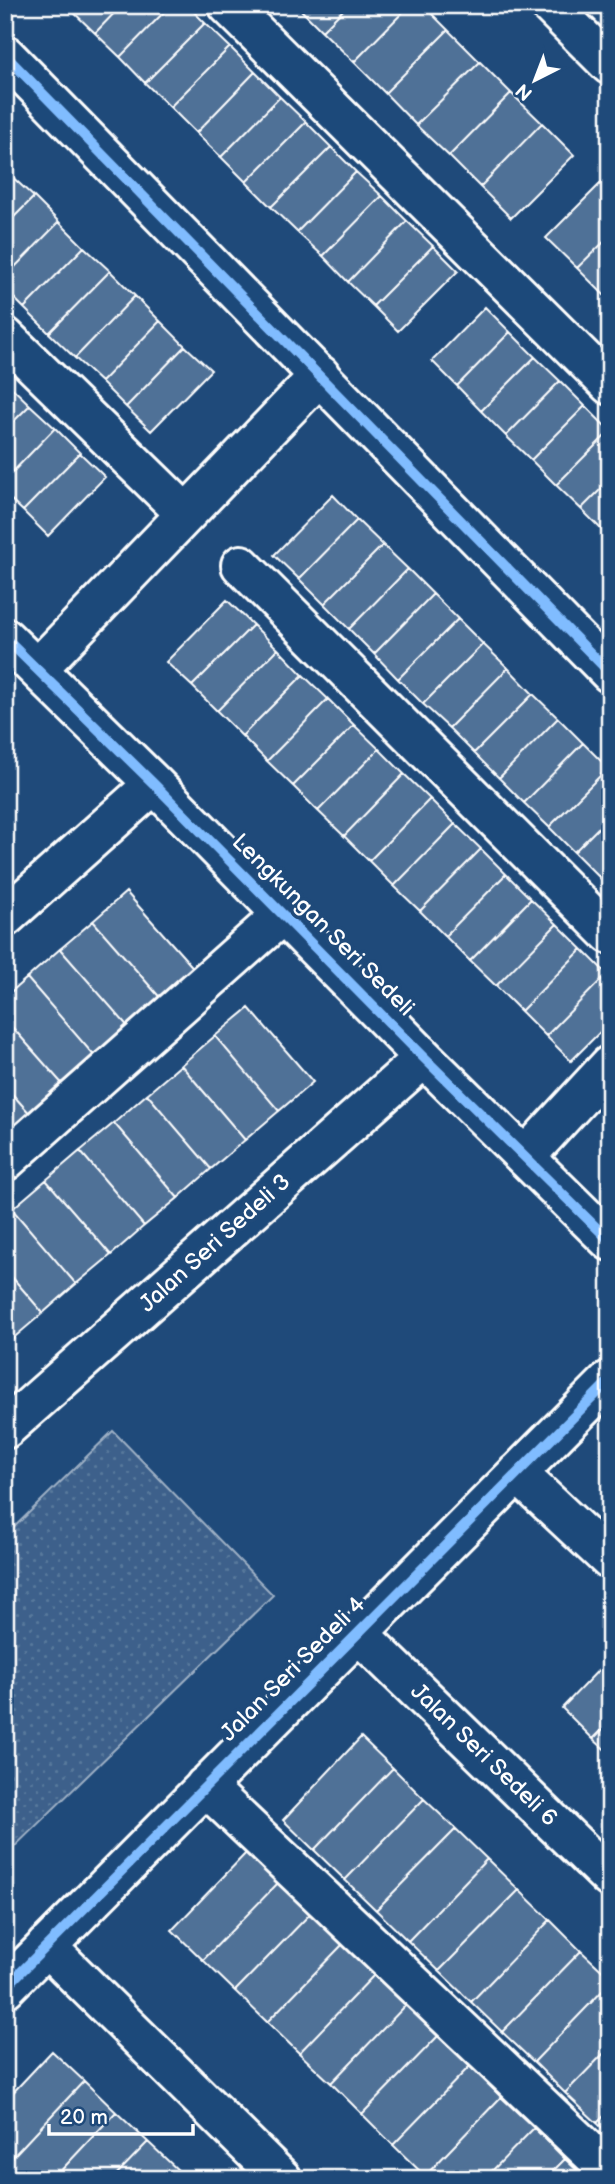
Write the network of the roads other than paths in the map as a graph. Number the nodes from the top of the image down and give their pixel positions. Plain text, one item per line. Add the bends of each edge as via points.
1 (228, 5) edge
2 (550, 5) edge
3 (5, 55) edge
4 (610, 65) edge
5 (5, 337) edge
6 (320, 375) junction
7 (610, 385) edge
8 (186, 514) junction
9 (241, 565) dead end
10 (5, 638) edge
11 (37, 669) junction
12 (610, 673) edge
13 (155, 784) junction
14 (283, 914) junction
15 (5, 917) edge
16 (610, 934) edge
17 (424, 1058) junction
18 (610, 1065) edge
19 (525, 1157) junction
20 (5, 1161) edge
21 (610, 1241) edge
22 (610, 1380) edge
23 (5, 1429) edge
24 (517, 1473) junction
25 (610, 1560) edge
26 (358, 1633) junction
27 (205, 1786) junction
28 (610, 1878) edge
29 (46, 1946) junction
30 (5, 1988) edge
31 (610, 2171) edge
32 (282, 2179) edge

1 - 7 street
2 - 4 street
3 - 6 street
5 - 8 street
6 - 8 street
6 - 12 street
8 - 11 street
9 - 16 street
10 - 11 street, Lengkungan Seri Sedeli
11 - 13 street, Lengkungan Seri Sedeli
13 - 14 street, Lengkungan Seri Sedeli
13 - 15 street
14 - 17 street, Lengkungan Seri Sedeli
14 - 20 street
17 - 19 street, Lengkungan Seri Sedeli
17 - 23 street, Jalan Seri Sedeli 3
18 - 19 street
19 - 21 street, Lengkungan Seri Sedeli
22 - 24 street, Jalan Seri Sedeli 4
24 - 25 street
24 - 26 street, Jalan Seri Sedeli 4
26 - 27 street, Jalan Seri Sedeli 4
26 - 28 street, Jalan Seri Sedeli 6
27 - 29 street, Jalan Seri Sedeli 4
27 - 31 street
29 - 30 street, Jalan Seri Sedeli 4
29 - 32 street

